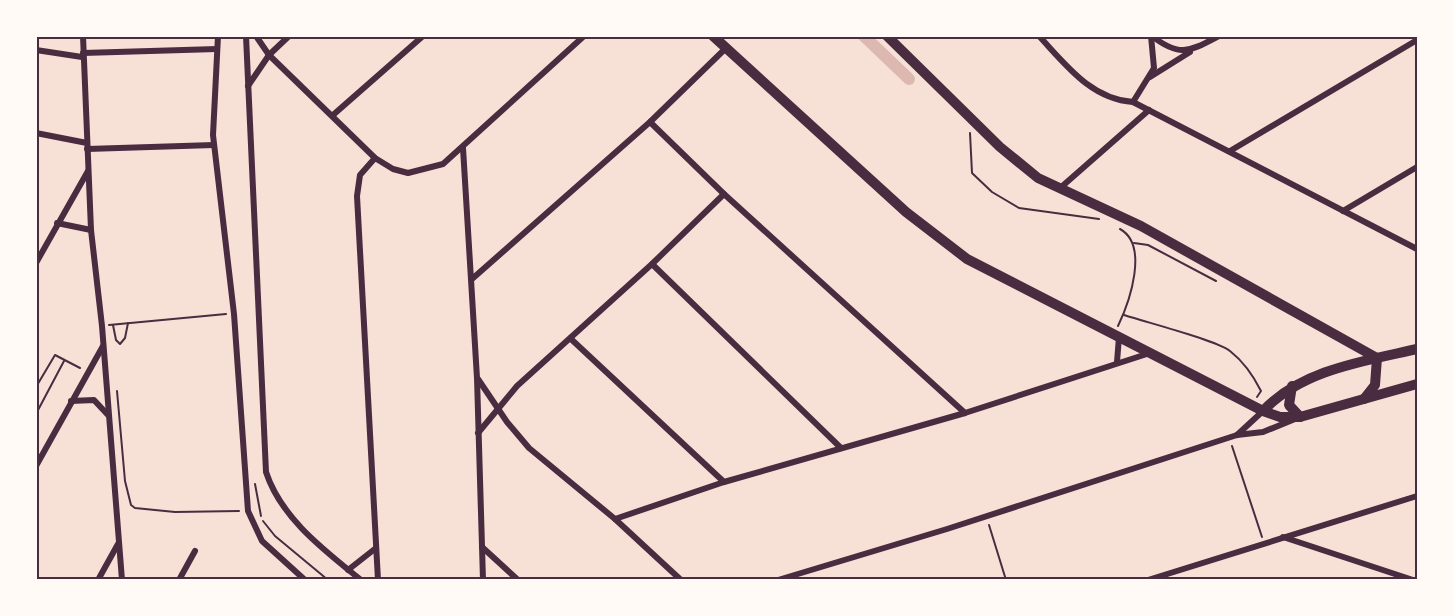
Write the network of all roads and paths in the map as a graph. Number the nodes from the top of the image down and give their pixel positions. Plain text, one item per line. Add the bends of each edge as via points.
1 (83, 36) edge
2 (218, 36) edge
3 (246, 36) edge
4 (256, 36) edge
5 (289, 36) edge
6 (423, 36) edge
7 (584, 36) edge
8 (712, 36) edge
9 (887, 36) edge
10 (1039, 36) edge
11 (1152, 36) edge
12 (1219, 36) edge
13 (1417, 40) edge
14 (217, 49) junction
15 (725, 49) junction
16 (36, 50) edge
17 (1190, 52) junction
18 (83, 55) junction
19 (269, 55) junction
20 (1147, 79) junction
21 (248, 86) junction
22 (1133, 102) junction
23 (1149, 110) junction
24 (333, 115) junction
25 (970, 118) junction
26 (650, 122) junction
27 (36, 133) edge
28 (214, 145) junction
29 (87, 146) junction
30 (464, 147) junction
31 (1230, 151) junction
32 (375, 158) junction
33 (1417, 167) edge
34 (88, 170) junction
35 (1058, 190) junction
36 (724, 194) junction
37 (1343, 211) junction
38 (1102, 219) dead end
39 (57, 223) junction
40 (1119, 229) dead end
41 (91, 230) junction
42 (1134, 243) junction
43 (1417, 249) edge
44 (36, 263) edge
45 (652, 264) junction
46 (1222, 271) junction
47 (472, 279) junction
48 (234, 314) junction
49 (1124, 315) junction
50 (128, 323) junction
51 (113, 325) junction
52 (102, 326) junction
53 (1117, 336) junction
54 (571, 339) junction
55 (104, 344) junction
56 (1417, 349) edge
57 (1150, 353) junction
58 (1377, 358) junction
59 (64, 361) junction
60 (1117, 362) junction
61 (88, 372) junction
62 (477, 378) junction
63 (1417, 384) edge
64 (1292, 386) junction
65 (36, 387) edge
66 (117, 389) dead end
67 (1364, 399) junction
68 (70, 401) junction
69 (1251, 405) junction
70 (499, 408) junction
71 (1263, 411) junction
72 (36, 412) edge
73 (965, 413) junction
74 (109, 416) junction
75 (1300, 417) junction
76 (478, 433) junction
77 (1238, 435) junction
78 (1229, 439) junction
79 (841, 448) junction
80 (36, 466) edge
81 (244, 470) junction
82 (724, 482) junction
83 (1417, 496) edge
84 (248, 511) junction
85 (987, 517) junction
86 (615, 519) junction
87 (1282, 537) junction
88 (119, 543) junction
89 (1264, 543) junction
90 (376, 547) junction
91 (482, 548) junction
92 (195, 551) dead end
93 (348, 570) junction
94 (98, 580) edge
95 (122, 580) edge
96 (178, 580) edge
97 (305, 580) edge
98 (328, 580) edge
99 (361, 580) edge
100 (378, 580) edge
101 (483, 580) edge
102 (518, 580) edge
103 (681, 580) edge
104 (778, 580) edge
105 (1006, 580) edge
106 (1148, 580) edge
107 (1413, 580) edge

1 - 18 street
2 - 14 street
3 - 21 street
4 - 19 street
5 - 19 street
6 - 24 street
7 - 30 street
8 - 15 main road
9 - 25 main road
10 - 22 street via 1096,92
11 - 17 street via 1170,48
11 - 20 street via 1155,62
12 - 17 street
13 - 31 street
14 - 18 street
14 - 28 street
15 - 26 street
15 - 53 main road via 906,212 967,259
16 - 18 street
17 - 20 street
18 - 29 street
19 - 21 street
19 - 24 street
20 - 22 street
21 - 93 street via 266,472 286,512
22 - 23 street
23 - 31 street
23 - 35 street
24 - 32 street
25 - 35 main road via 1015,160
25 - 38 path via 972,173 992,192 1018,208
26 - 36 street
26 - 47 street
27 - 29 street
28 - 29 street
28 - 48 street
29 - 34 street
30 - 32 street via 443,164 408,173
30 - 47 street
31 - 37 street
32 - 90 street via 360,175 357,196
33 - 37 street
34 - 39 street
34 - 41 street
35 - 46 main road via 1141,226
36 - 45 street
36 - 73 street
37 - 43 street
39 - 41 street
39 - 44 street
40 - 42 path
41 - 52 street
42 - 46 path via 1148,245 1216,282
42 - 49 path via 1134,269
45 - 54 street
45 - 79 street
46 - 58 main road
47 - 62 street
48 - 50 path
48 - 81 street
49 - 53 path
49 - 69 path via 1228,349 1247,367 1261,391
50 - 51 path
50 - 51 path via 120,344
51 - 52 path
52 - 55 street
53 - 57 main road
53 - 60 street
54 - 70 street
54 - 82 street
55 - 61 street
55 - 74 street
56 - 58 main road
57 - 60 street
57 - 69 main road
58 - 64 main road
58 - 67 main road via 1375,385
59 - 61 path
59 - 65 path via 55,355
59 - 72 path
60 - 73 street
61 - 68 street
62 - 70 street
62 - 76 street
63 - 67 main road
64 - 71 main road
64 - 75 main road via 1289,405
66 - 84 path via 125,481 131,505 175,512
67 - 75 main road
68 - 74 street via 94,400
68 - 80 street
69 - 71 main road
70 - 76 street
70 - 86 street via 530,448
71 - 75 main road via 1280,417
71 - 77 street
73 - 79 street
74 - 88 street
75 - 77 street via 1263,432
76 - 91 street
77 - 78 street
78 - 85 street
78 - 89 path
79 - 82 street
81 - 84 street
81 - 98 path via 256,485 266,525
82 - 86 street
83 - 87 street
84 - 97 street via 262,541
85 - 104 street
85 - 105 path
86 - 103 street
87 - 89 street
87 - 107 street
88 - 94 street
88 - 95 street
89 - 106 street
90 - 93 street
90 - 100 street
91 - 101 street
91 - 102 street
92 - 96 street
93 - 99 street

